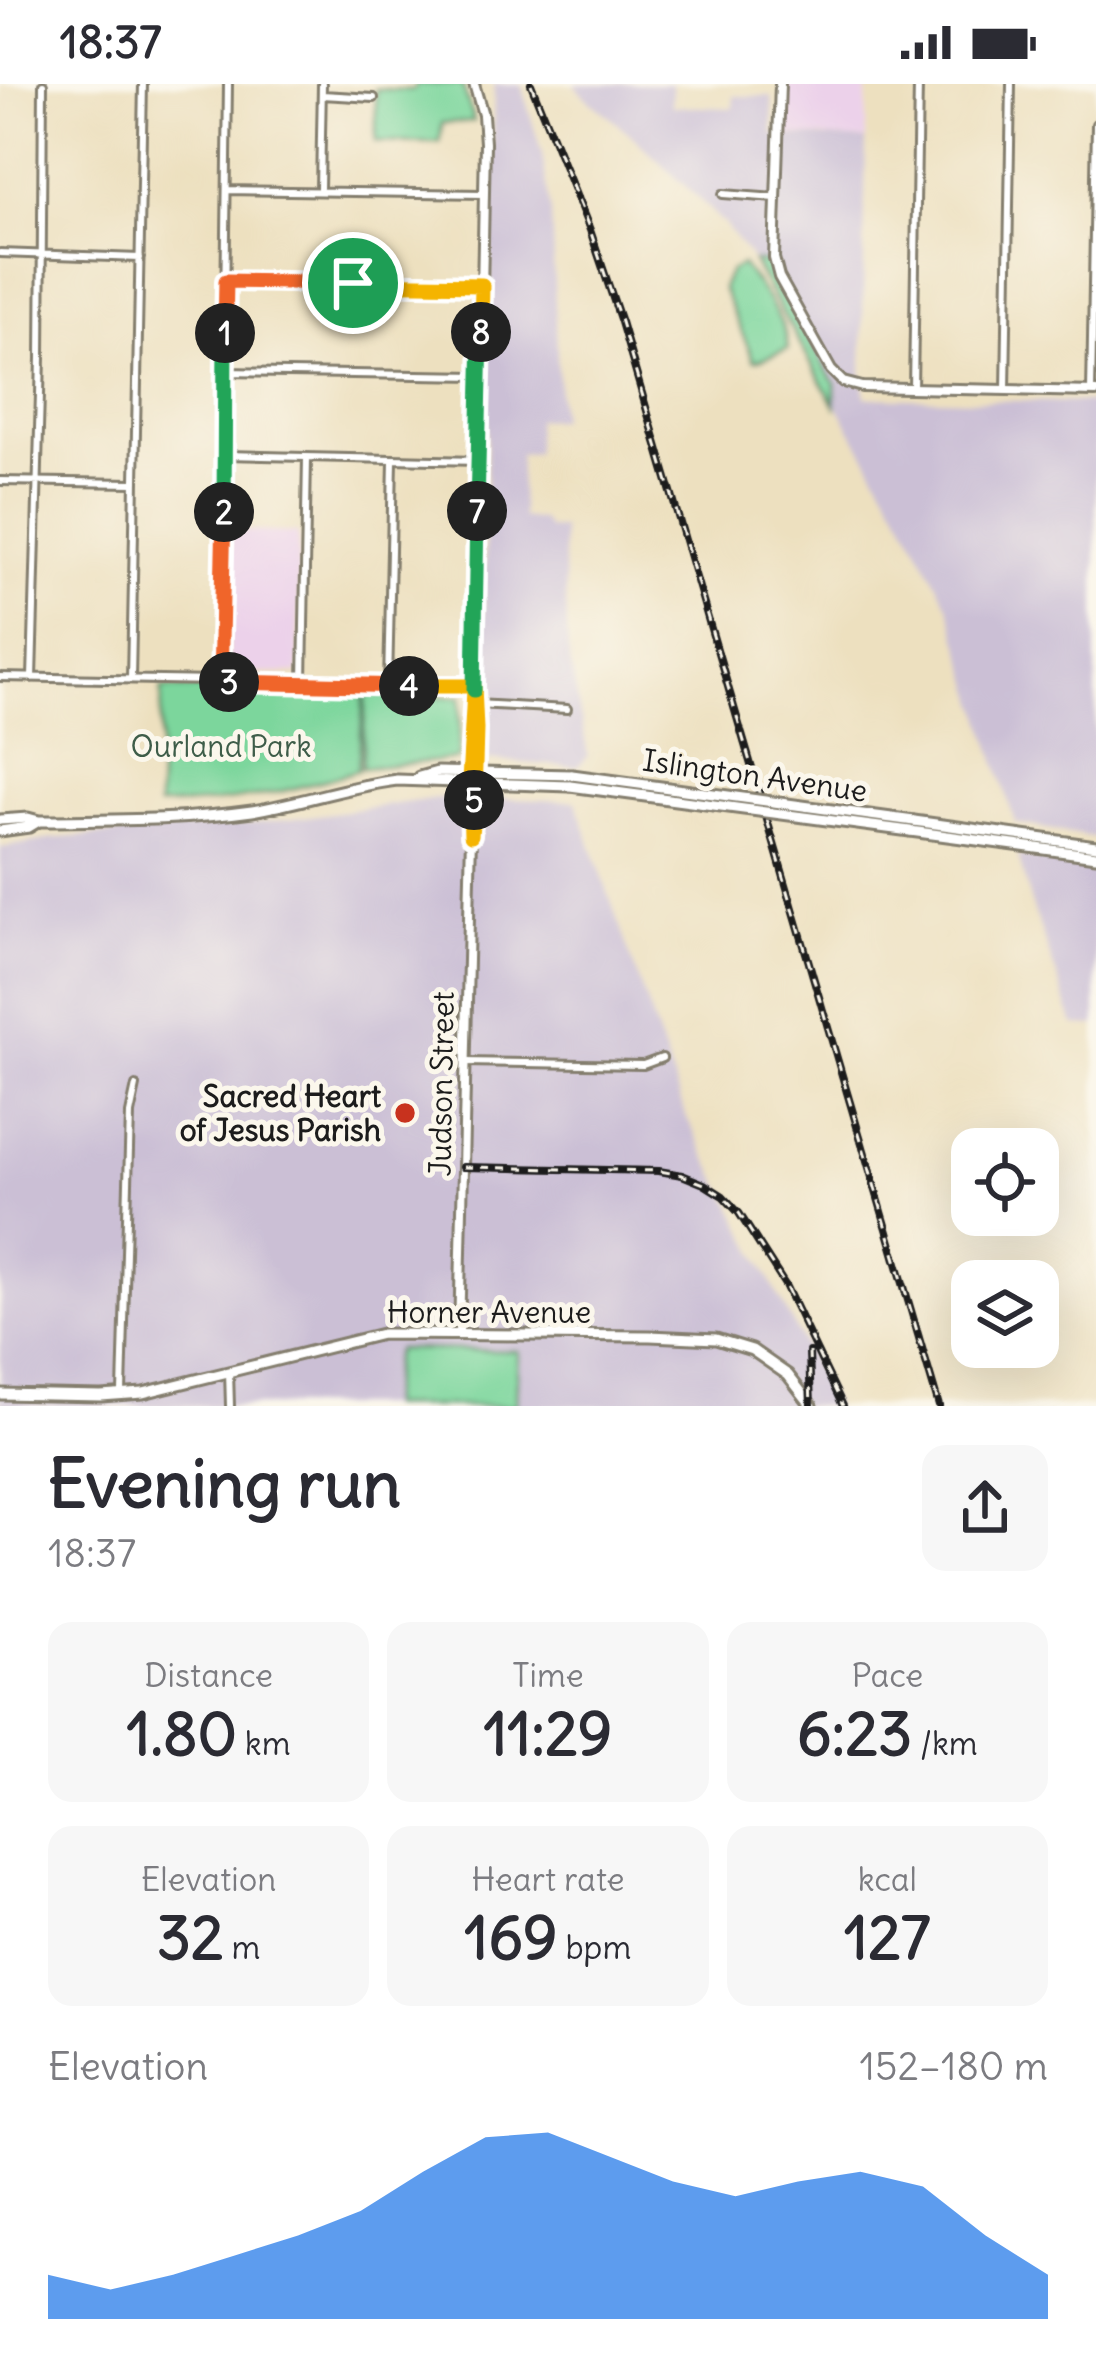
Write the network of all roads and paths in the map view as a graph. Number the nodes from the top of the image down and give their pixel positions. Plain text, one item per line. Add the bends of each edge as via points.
1 (44, 84) edge
2 (143, 84) edge
3 (228, 84) edge
4 (322, 84) edge
5 (474, 84) edge
6 (779, 84) edge
7 (918, 84) edge
8 (1011, 84) edge
9 (322, 95) junction
10 (374, 98) dead end
11 (1096, 124) edge
12 (320, 189) junction
13 (227, 190) junction
14 (483, 194) junction
15 (723, 194) dead end
16 (776, 198) junction
17 (0, 253) edge
18 (40, 254) junction
19 (140, 258) junction
20 (226, 281) junction
21 (482, 285) junction
22 (224, 372) junction
23 (480, 376) junction
24 (913, 388) junction
25 (1006, 390) junction
26 (1094, 392) edge
27 (225, 455) junction
28 (307, 458) junction
29 (393, 460) junction
30 (478, 461) junction
31 (0, 482) edge
32 (37, 482) junction
33 (134, 483) junction
34 (0, 677) edge
35 (32, 678) junction
36 (131, 680) junction
37 (220, 682) junction
38 (303, 684) junction
39 (388, 686) junction
40 (474, 686) junction
41 (474, 708) junction
42 (567, 709) dead end
43 (472, 778) junction
44 (0, 820) edge
45 (39, 821) junction
46 (0, 831) edge
47 (1011, 840) junction
48 (1096, 846) edge
49 (1096, 856) edge
50 (662, 1058) dead end
51 (465, 1062) junction
52 (136, 1086) dead end
53 (459, 1335) junction
54 (229, 1371) junction
55 (2, 1394) edge
56 (122, 1396) junction
57 (230, 1406) edge
58 (812, 1406) edge

1 - 18 street
2 - 19 street
3 - 13 street
4 - 9 street
5 - 14 street, Judson Street via 484,124
6 - 16 street
7 - 24 street
8 - 25 street
9 - 10 street
9 - 12 street
11 - 26 street
12 - 13 street
12 - 14 street
13 - 20 street
14 - 21 street, Judson Street
15 - 16 street
16 - 24 street via 779,277 831,370 857,387
17 - 18 street
18 - 19 street
18 - 32 street
19 - 33 street
20 - 21 street
20 - 22 street
21 - 23 street, Judson Street
22 - 23 street
22 - 27 street
23 - 30 street, Judson Street
24 - 25 street
25 - 26 street
27 - 28 street
27 - 37 street
28 - 29 street
28 - 38 street
29 - 30 street
29 - 39 street
30 - 40 street, Judson Street
31 - 32 street
32 - 33 street
32 - 35 street
33 - 36 street
34 - 35 street
35 - 36 street
36 - 37 street
37 - 38 street
38 - 39 street
39 - 40 street
40 - 41 street, Judson Street
41 - 42 street
41 - 43 street, Judson Street
43 - 45 main road, Islington Avenue via 368,784 169,820
43 - 47 main road, Islington Avenue, bridge via 571,781
43 - 51 street, Judson Street
44 - 45 main road, Islington Avenue
45 - 46 main road, Islington Avenue
47 - 48 main road, Islington Avenue
47 - 49 main road, Islington Avenue
50 - 51 street via 643,1065
51 - 53 street, Judson Street
52 - 56 street
53 - 54 main road, Horner Avenue via 382,1334
53 - 58 main road, Horner Avenue via 730,1342 777,1365
54 - 56 main road, Horner Avenue
54 - 57 street
55 - 56 main road, Horner Avenue

